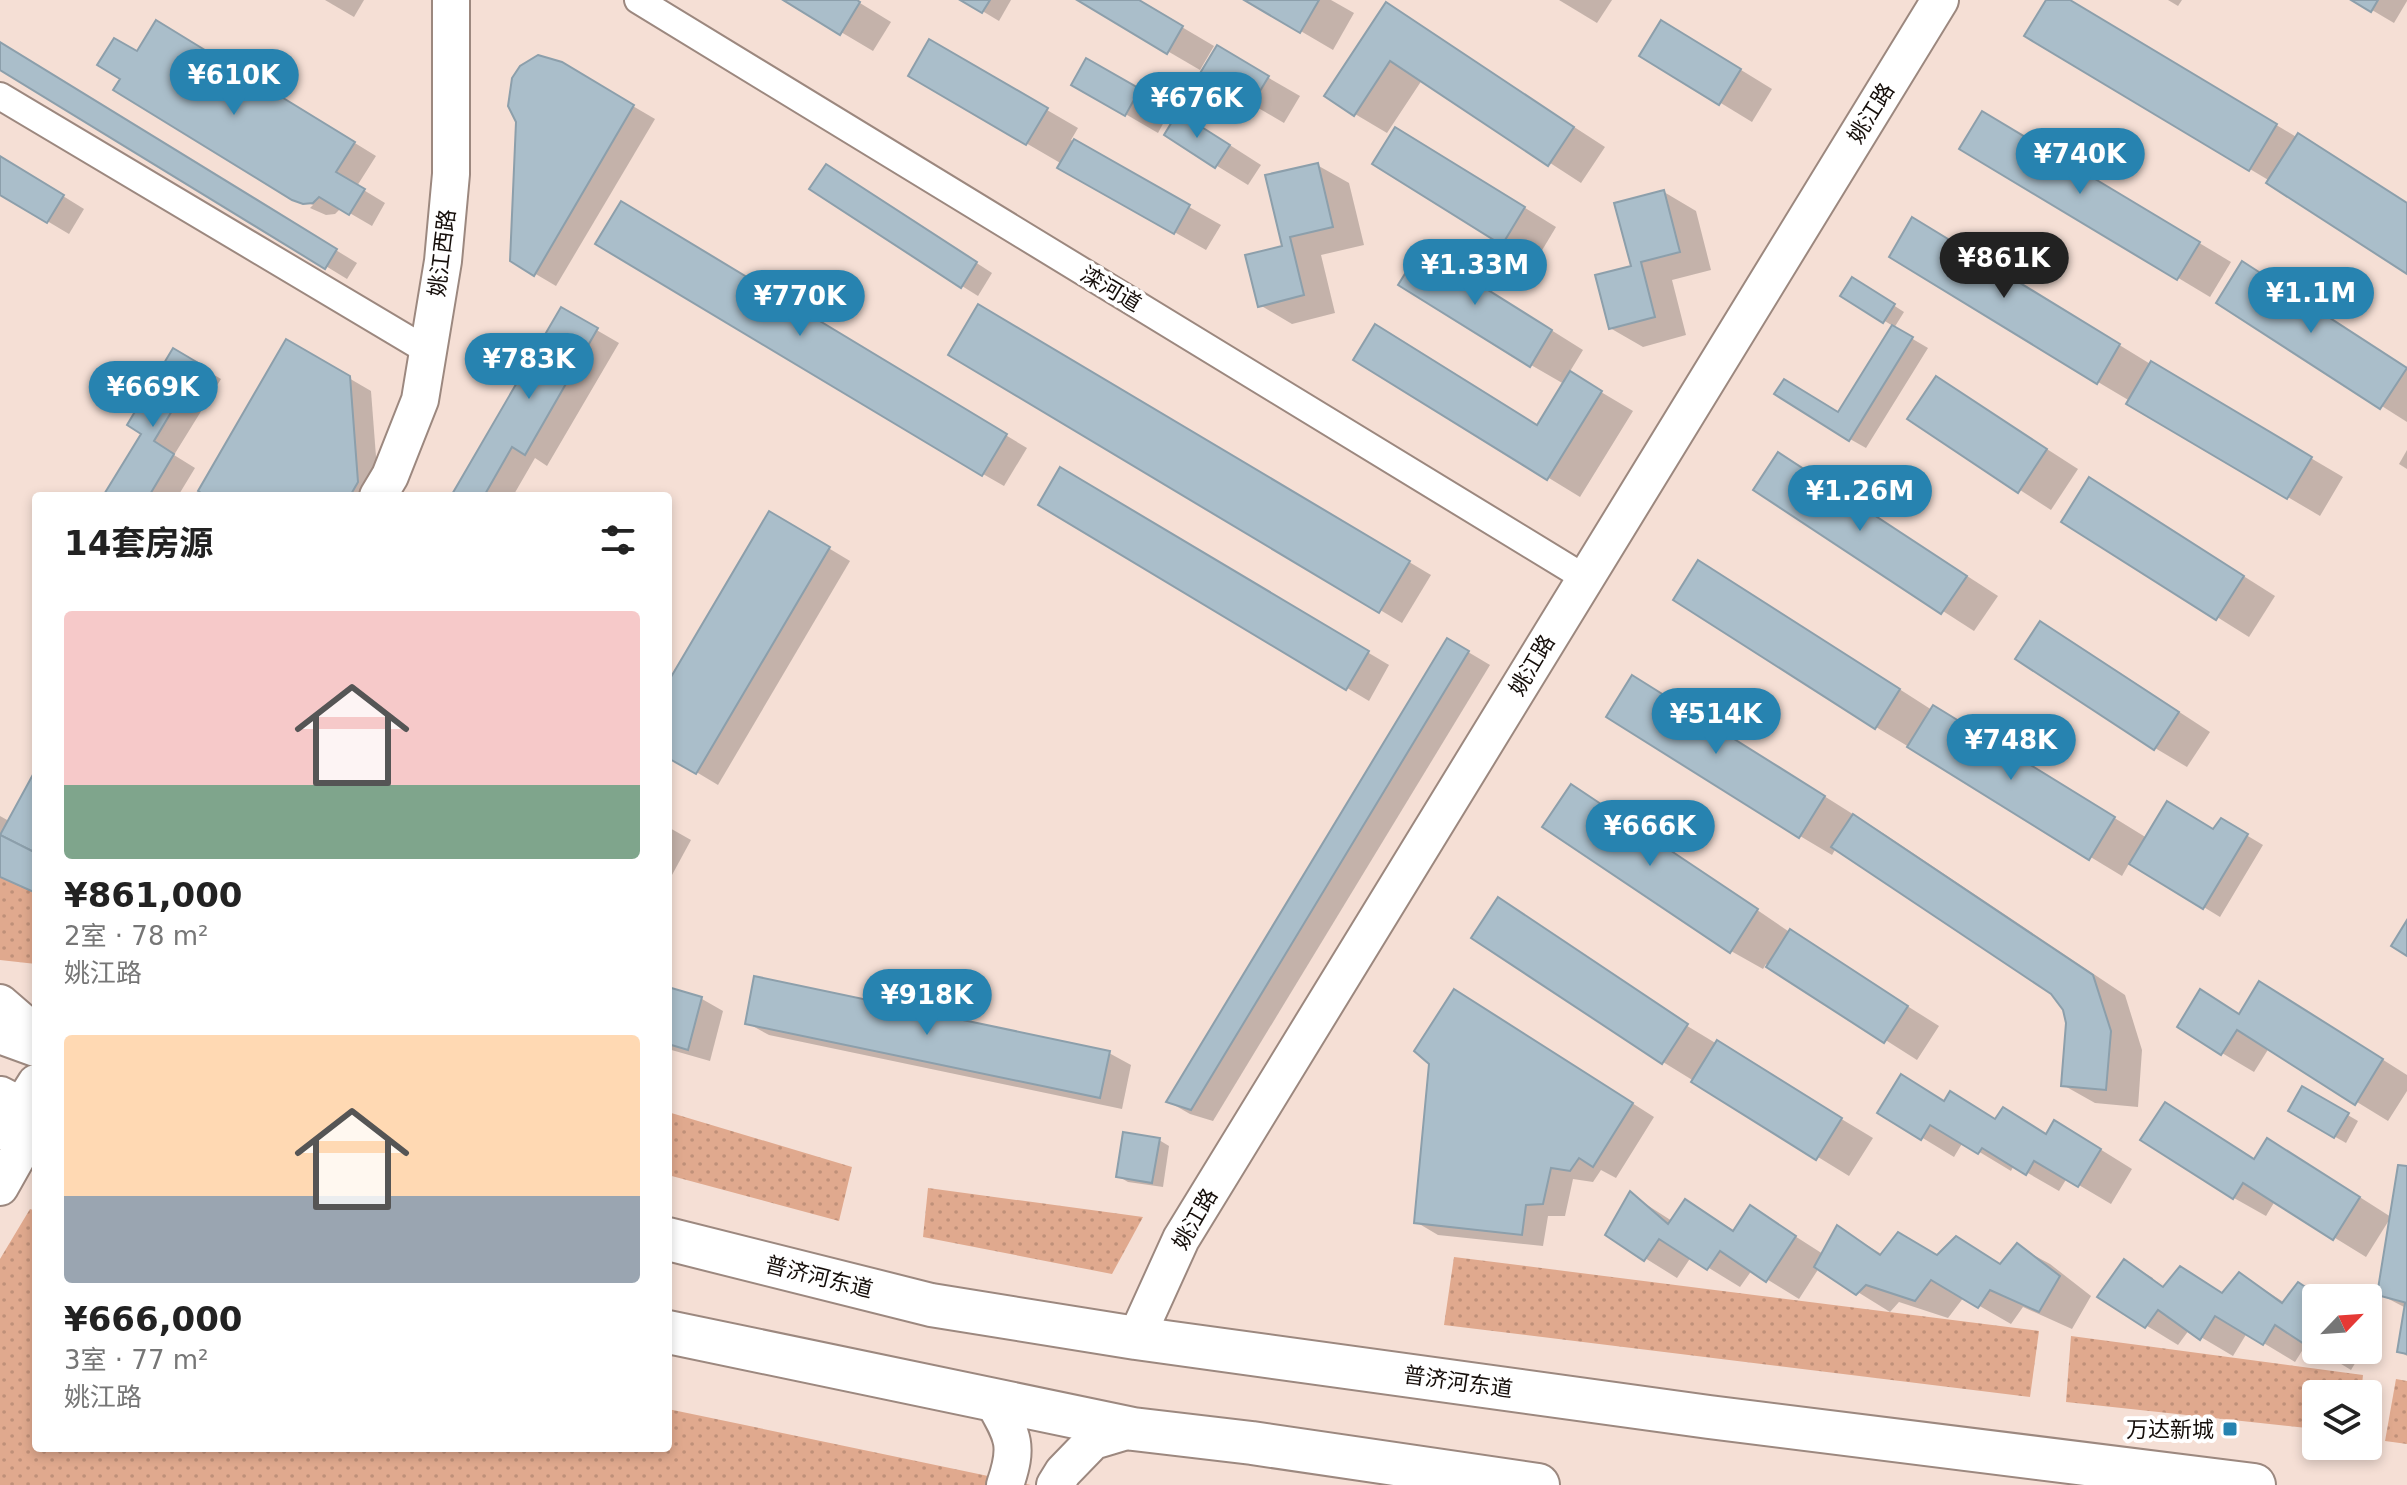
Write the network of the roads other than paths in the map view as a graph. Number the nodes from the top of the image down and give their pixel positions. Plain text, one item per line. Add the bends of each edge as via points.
1 (451, 0) edge
2 (472, 0) edge
3 (638, 0) edge
4 (1940, 0) edge
5 (0, 96) edge
6 (428, 351) junction
7 (380, 492) edge
8 (406, 492) edge
9 (1585, 578) junction
10 (0, 1003) edge
11 (32, 1031) edge
12 (0, 1032) edge
13 (32, 1044) edge
14 (18, 1111) edge
15 (0, 1187) edge
16 (672, 1240) edge
17 (672, 1333) edge
18 (1136, 1338) junction
19 (993, 1401) junction
20 (1133, 1429) junction
21 (1005, 1485) edge
22 (1055, 1485) edge
23 (1538, 1485) edge
24 (2254, 1485) edge

1 - 6 street, 姚江西路 via 451,174
2 - 8 street, 姚江西路 via 469,225 460,312 442,401
3 - 9 street, 滦河道
4 - 9 street, 姚江路
5 - 6 street
6 - 7 street, 姚江西路 via 420,400
9 - 18 street, 姚江路 via 1181,1239
10 - 11 street
12 - 13 main road
14 - 15 street
16 - 18 main road, 普济河东道 via 931,1305
17 - 19 main road
18 - 24 main road, 普济河东道
19 - 20 main road
19 - 21 street via 1012,1434 1012,1465
20 - 22 street via 1093,1441
20 - 23 main road

